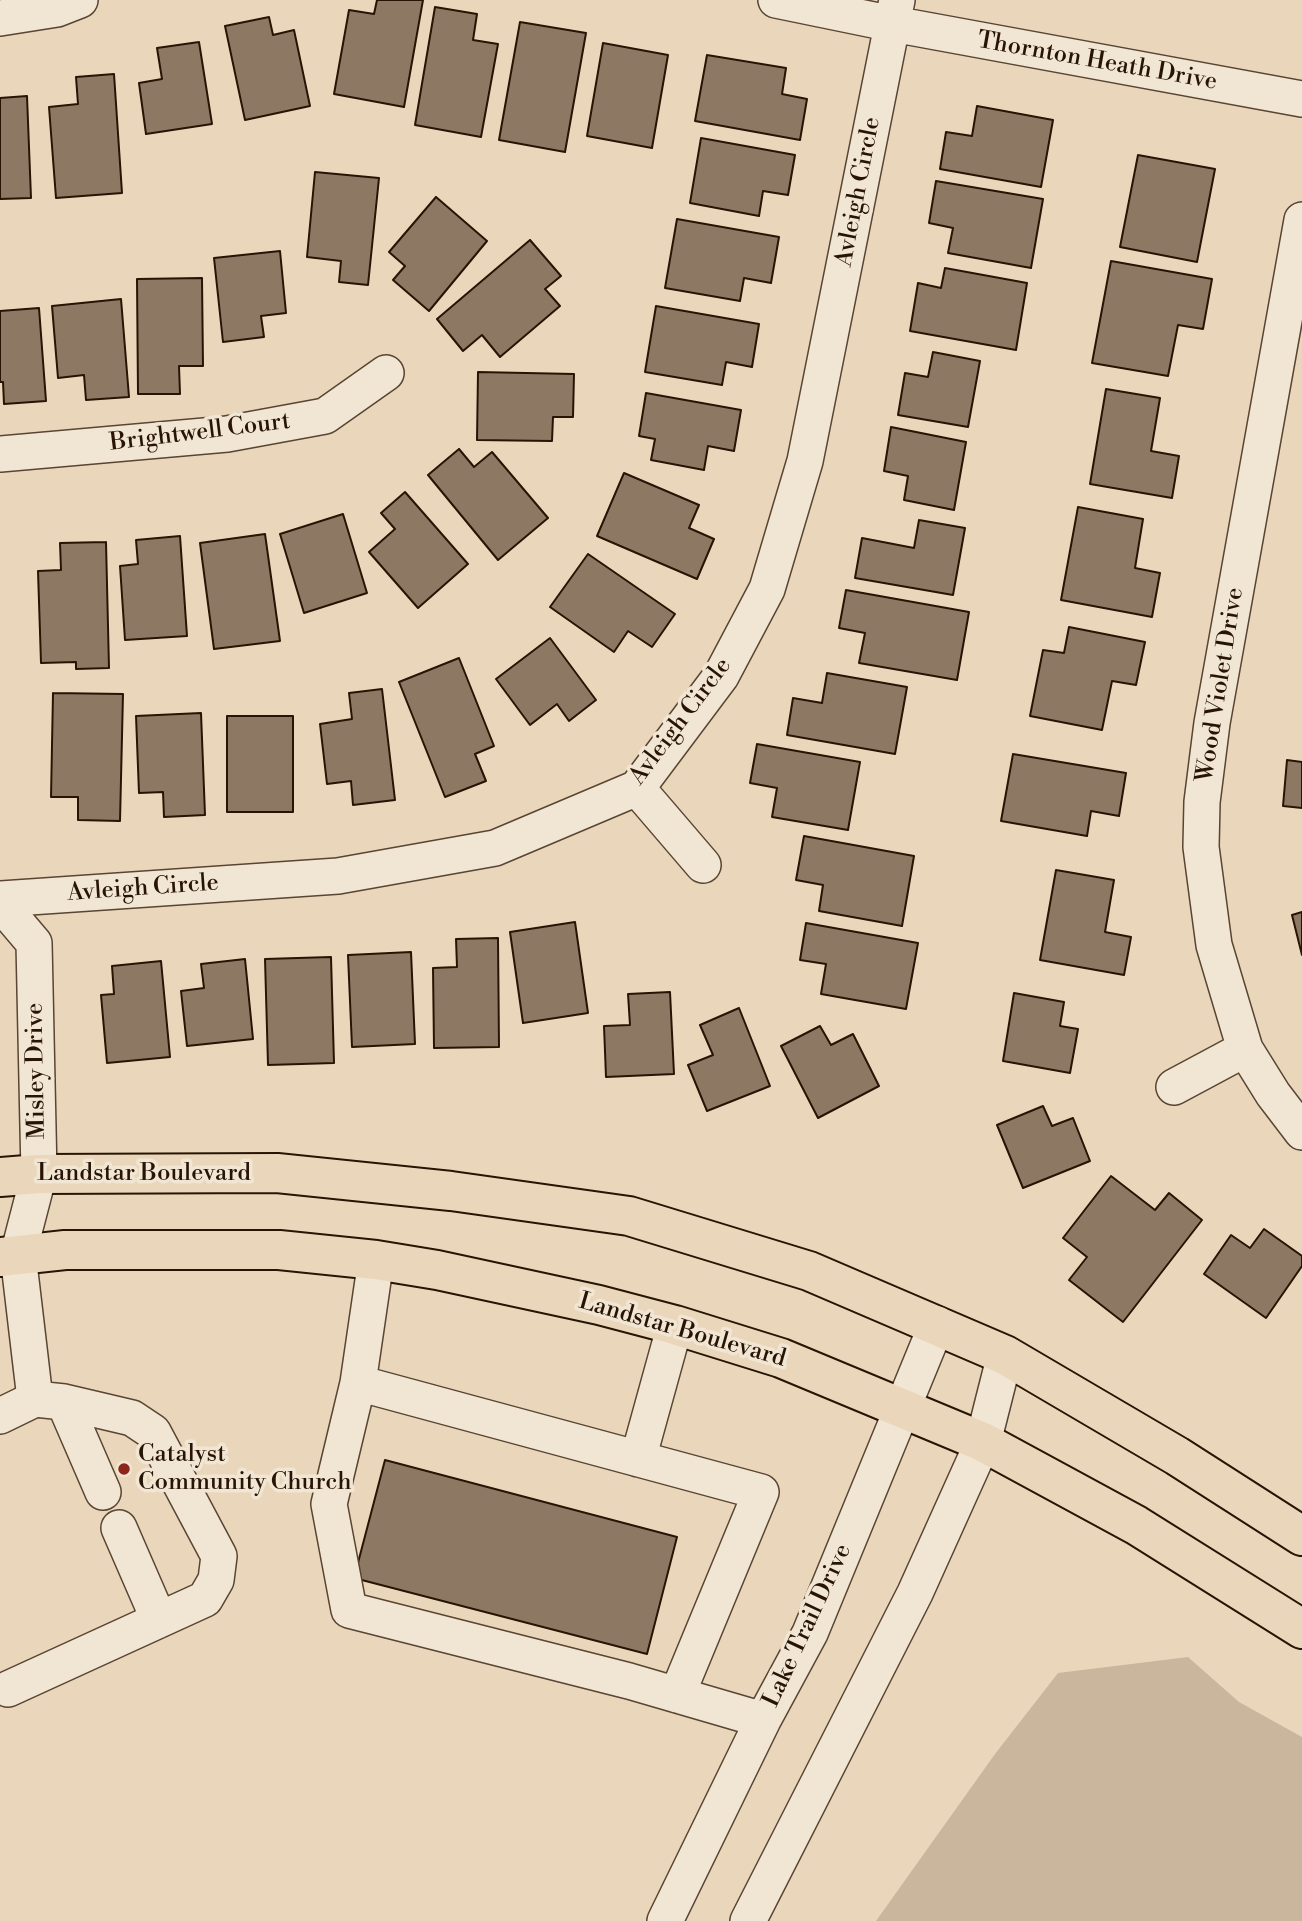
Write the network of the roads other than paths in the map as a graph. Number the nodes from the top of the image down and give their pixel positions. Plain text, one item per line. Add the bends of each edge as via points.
1 (80, 0) edge
2 (776, 0) edge
3 (895, 12) edge
4 (0, 18) edge
5 (1302, 99) edge
6 (1302, 220) edge
7 (386, 373) dead end
8 (0, 454) edge
9 (637, 788) junction
10 (703, 865) dead end
11 (0, 901) edge
12 (1245, 1049) junction
13 (1174, 1087) dead end
14 (1302, 1132) edge
15 (39, 1174) junction
16 (0, 1177) edge
17 (6, 1245) edge
18 (376, 1260) junction
19 (937, 1324) junction
20 (675, 1325) junction
21 (1005, 1355) junction
22 (358, 1384) junction
23 (49, 1401) junction
24 (903, 1409) junction
25 (0, 1416) edge
26 (983, 1442) junction
27 (638, 1458) junction
28 (103, 1492) dead end
29 (119, 1528) dead end
30 (1302, 1536) edge
31 (159, 1620) junction
32 (1302, 1629) edge
33 (8, 1689) dead end
34 (677, 1695) junction
35 (763, 1720) junction
36 (665, 1921) edge
37 (748, 1921) edge

1 - 4 street via 57,9
2 - 3 street
3 - 5 street, Thornton Heath Drive
3 - 9 street, Avleigh Circle via 806,461 767,589 721,676
6 - 12 street, Wood Violet Drive via 1212,723 1202,802 1201,847 1213,945
7 - 8 street, Brightwell Court via 325,416 227,434
9 - 10 street
9 - 11 street, Avleigh Circle via 495,848 338,876
11 - 15 street, Misley Drive via 34,943
12 - 13 street
12 - 14 street, Wood Violet Drive
15 - 16 main road, Landstar Boulevard
15 - 17 street, Misley Drive
15 - 19 main road, Landstar Boulevard via 277,1173 629,1216 809,1271
17 - 18 main road, Landstar Boulevard via 65,1250 279,1250
17 - 23 street
18 - 20 main road, Landstar Boulevard via 586,1302
18 - 22 street
19 - 21 main road, Landstar Boulevard
19 - 24 street, Lake Trail Drive
20 - 24 main road, Landstar Boulevard via 781,1358
20 - 27 street
21 - 26 street
21 - 30 main road, Landstar Boulevard
22 - 27 street
22 - 34 street via 329,1504 349,1610
23 - 25 street
23 - 28 street
23 - 31 street via 132,1418 153,1432 219,1556 216,1580 205,1599
24 - 26 main road, Landstar Boulevard
24 - 35 street, Lake Trail Drive via 810,1633
26 - 32 main road, Landstar Boulevard via 1136,1525
26 - 37 street via 915,1592
27 - 34 street via 761,1492
29 - 31 street
31 - 33 street
34 - 35 street
35 - 36 street, Lake Trail Drive

